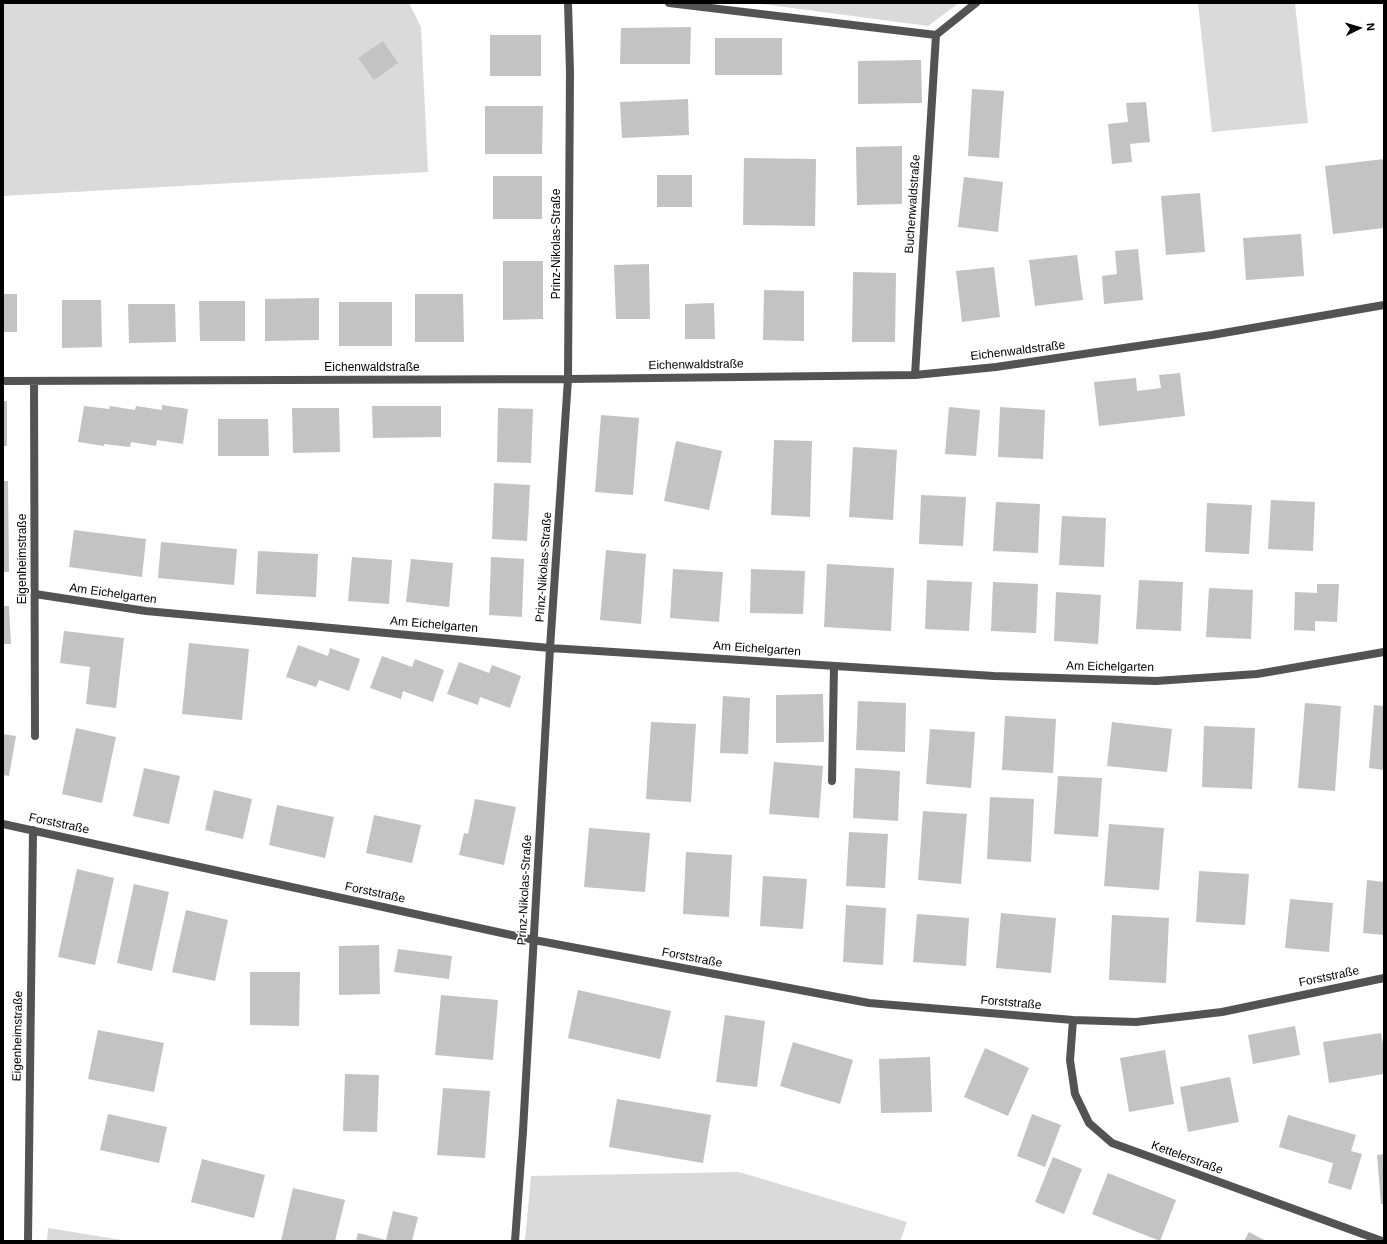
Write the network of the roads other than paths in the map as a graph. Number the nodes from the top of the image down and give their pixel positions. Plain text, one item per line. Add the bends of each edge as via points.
1 (568, 3) edge
2 (669, 3) edge
3 (976, 3) edge
4 (936, 35) junction
5 (1384, 305) edge
6 (915, 375) junction
7 (568, 379) junction
8 (3, 381) edge
9 (34, 381) junction
10 (35, 594) junction
11 (550, 648) junction
12 (1384, 652) edge
13 (834, 666) junction
14 (35, 736) dead end
15 (832, 781) dead end
16 (3, 824) edge
17 (33, 830) junction
18 (534, 940) junction
19 (1384, 978) edge
20 (1073, 1020) junction
21 (28, 1241) edge
22 (515, 1241) edge
23 (1382, 1241) edge

1 - 7 street, Prinz-Nikolas-Straße
2 - 4 street
3 - 4 street
4 - 6 street, Buchenwaldstraße
5 - 6 street, Eichenwaldstraße via 1196,338 996,367
6 - 7 street, Eichenwaldstraße
7 - 9 street, Eichenwaldstraße
7 - 11 street, Prinz-Nikolas-Straße
8 - 9 street, Eichenwaldstraße
9 - 10 street, Eigenheimstraße
10 - 11 street, Am Eichelgarten via 168,613
10 - 14 street, Eigenheimstraße
11 - 13 street, Am Eichelgarten
11 - 18 street, Prinz-Nikolas-Straße
12 - 13 street, Am Eichelgarten via 1257,674 1156,681 994,676
13 - 15 street
16 - 17 street, Forststraße
17 - 18 street, Forststraße
17 - 21 street, Eigenheimstraße
18 - 20 street, Forststraße via 869,1003
18 - 22 street, Prinz-Nikolas-Straße
19 - 20 street, Forststraße via 1222,1012 1136,1022
20 - 23 street, Kettelerstraße via 1070,1060 1075,1094 1089,1123 1112,1143

